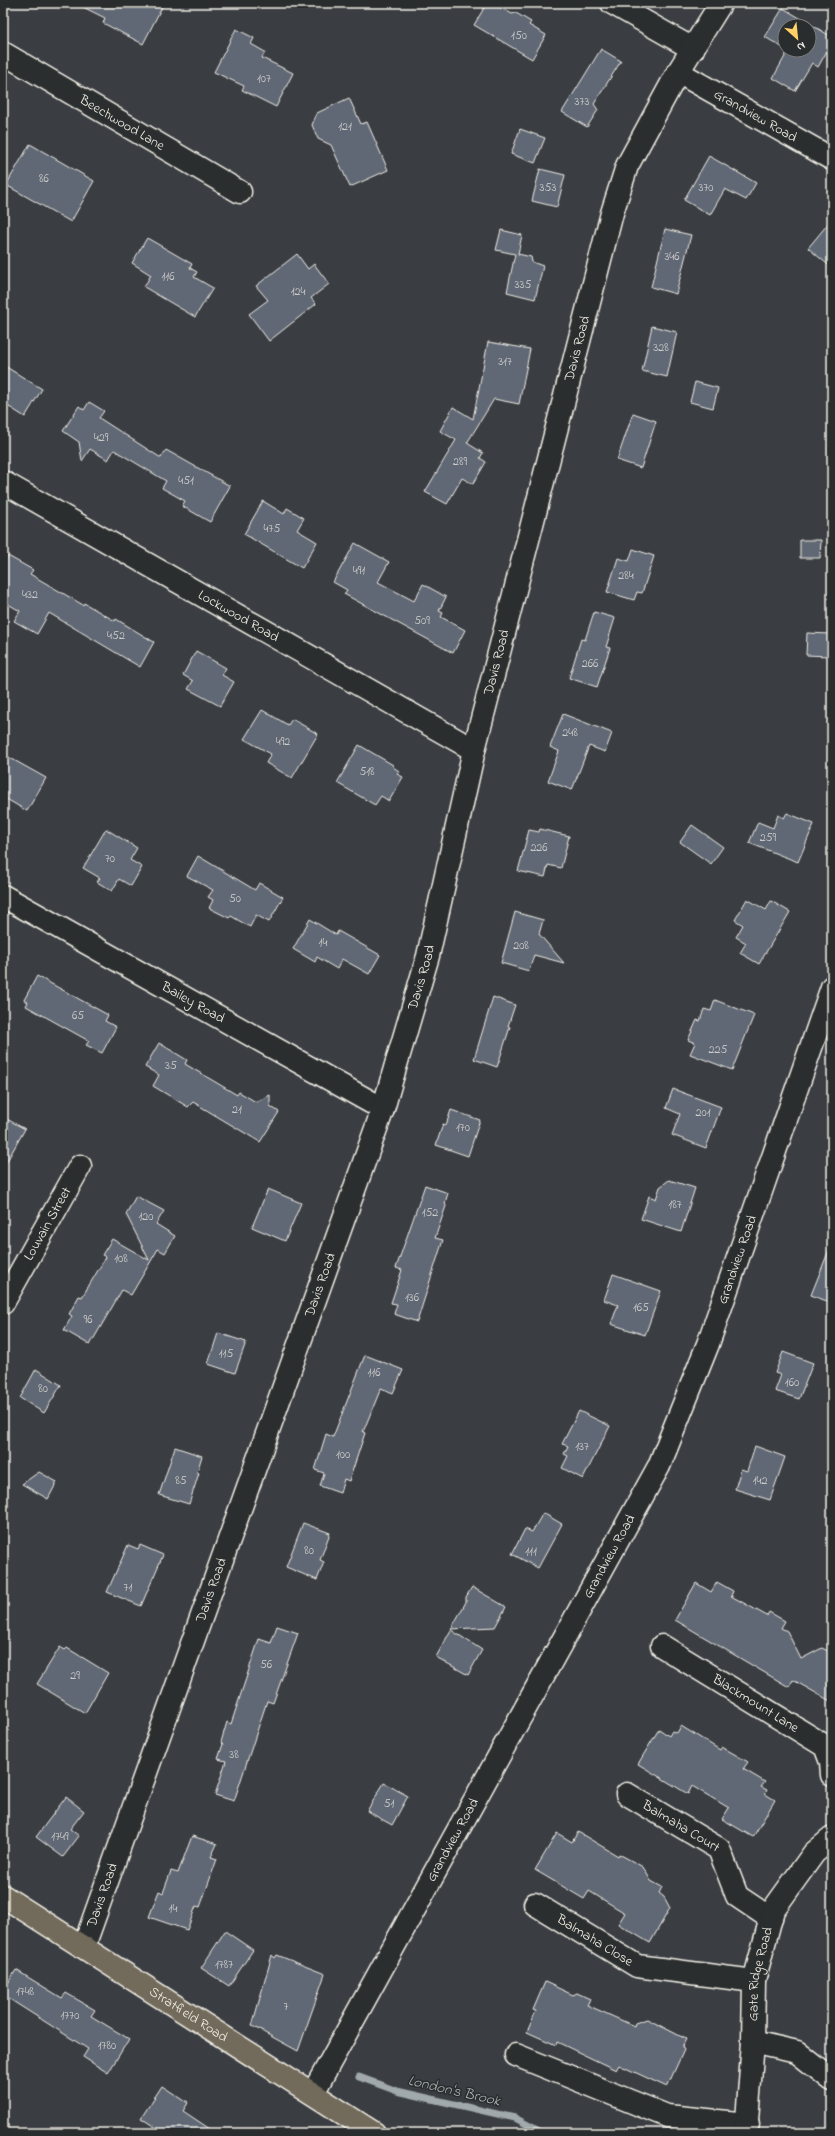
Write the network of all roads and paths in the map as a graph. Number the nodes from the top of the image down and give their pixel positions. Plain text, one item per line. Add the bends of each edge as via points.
1 (612, 3) edge
2 (721, 3) edge
3 (693, 48) junction
4 (3, 53) edge
5 (678, 72) junction
6 (832, 159) edge
7 (240, 192) dead end
8 (3, 482) edge
9 (474, 750) junction
10 (3, 896) edge
11 (832, 987) edge
12 (383, 1109) junction
13 (80, 1166) dead end
14 (3, 1302) edge
15 (662, 1646) dead end
16 (832, 1775) edge
17 (627, 1794) dead end
18 (832, 1838) edge
19 (3, 1896) edge
20 (535, 1904) dead end
21 (771, 1919) junction
22 (84, 1946) junction
23 (754, 1982) junction
24 (753, 2042) junction
25 (516, 2055) dead end
26 (832, 2080) edge
27 (313, 2093) junction
28 (747, 2128) edge
29 (374, 2133) edge

1 - 3 street
2 - 3 street, Davis Road
3 - 5 street, Davis Road
4 - 7 street, Beechwood Lane
5 - 6 street, Grandview Road
5 - 9 street, Davis Road via 626,166
8 - 9 street, Lockwood Road
9 - 12 street, Davis Road via 428,956
10 - 12 street, Bailey Road
11 - 27 street, Grandview Road via 708,1344 659,1466
12 - 22 street, Davis Road
13 - 14 street, Louvain Street
15 - 16 street, Blackmount Lane via 825,1746 831,1762
17 - 21 street, Balmaha Court via 719,1849 737,1896
18 - 21 street, Gate Ridge Road via 814,1853 773,1910
19 - 22 main road, Stratfield Road
20 - 23 street, Balmaha Close via 637,1966
21 - 23 street, Gate Ridge Road
22 - 27 main road, Stratfield Road
23 - 24 street, Gate Ridge Road
24 - 26 street via 797,2052
24 - 28 street, Gate Ridge Road
25 - 28 street via 667,2116
27 - 29 main road, Stratfield Road

